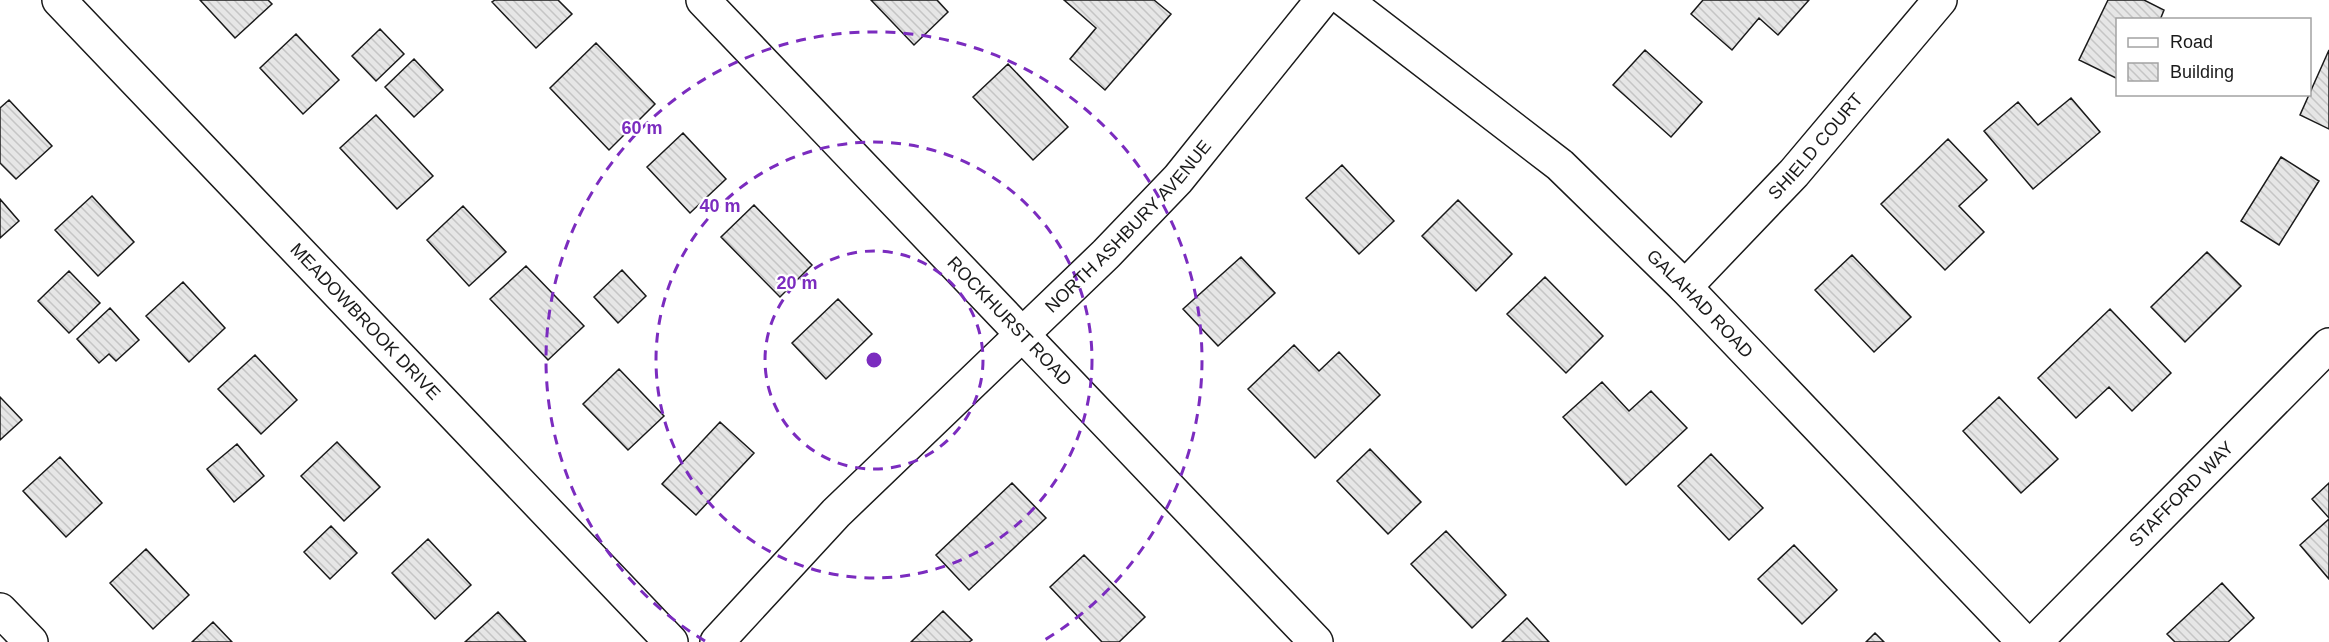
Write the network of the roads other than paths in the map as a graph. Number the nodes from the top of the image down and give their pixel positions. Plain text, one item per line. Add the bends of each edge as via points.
1 (59, 0) edge
2 (703, 0) edge
3 (1322, 0) edge
4 (1346, 0) edge
5 (1940, 0) edge
6 (1685, 287) junction
7 (1023, 335) junction
8 (2329, 345) edge
9 (0, 610) edge
10 (31, 642) edge
11 (671, 642) edge
12 (717, 642) edge
13 (1316, 642) edge
14 (2024, 642) edge
15 (2036, 642) edge

1 - 11 street, MEADOWBROOK DRIVE
2 - 7 street, ROCKHURST ROAD
3 - 7 street, NORTH ASHBURY AVENUE via 1178,179
4 - 6 street, GALAHAD ROAD via 1560,165
5 - 6 street, SHIELD COURT via 1794,173
6 - 14 street, GALAHAD ROAD
7 - 12 street, NORTH ASHBURY AVENUE via 836,513
7 - 13 street, ROCKHURST ROAD
8 - 15 street, STAFFORD WAY
9 - 10 street

